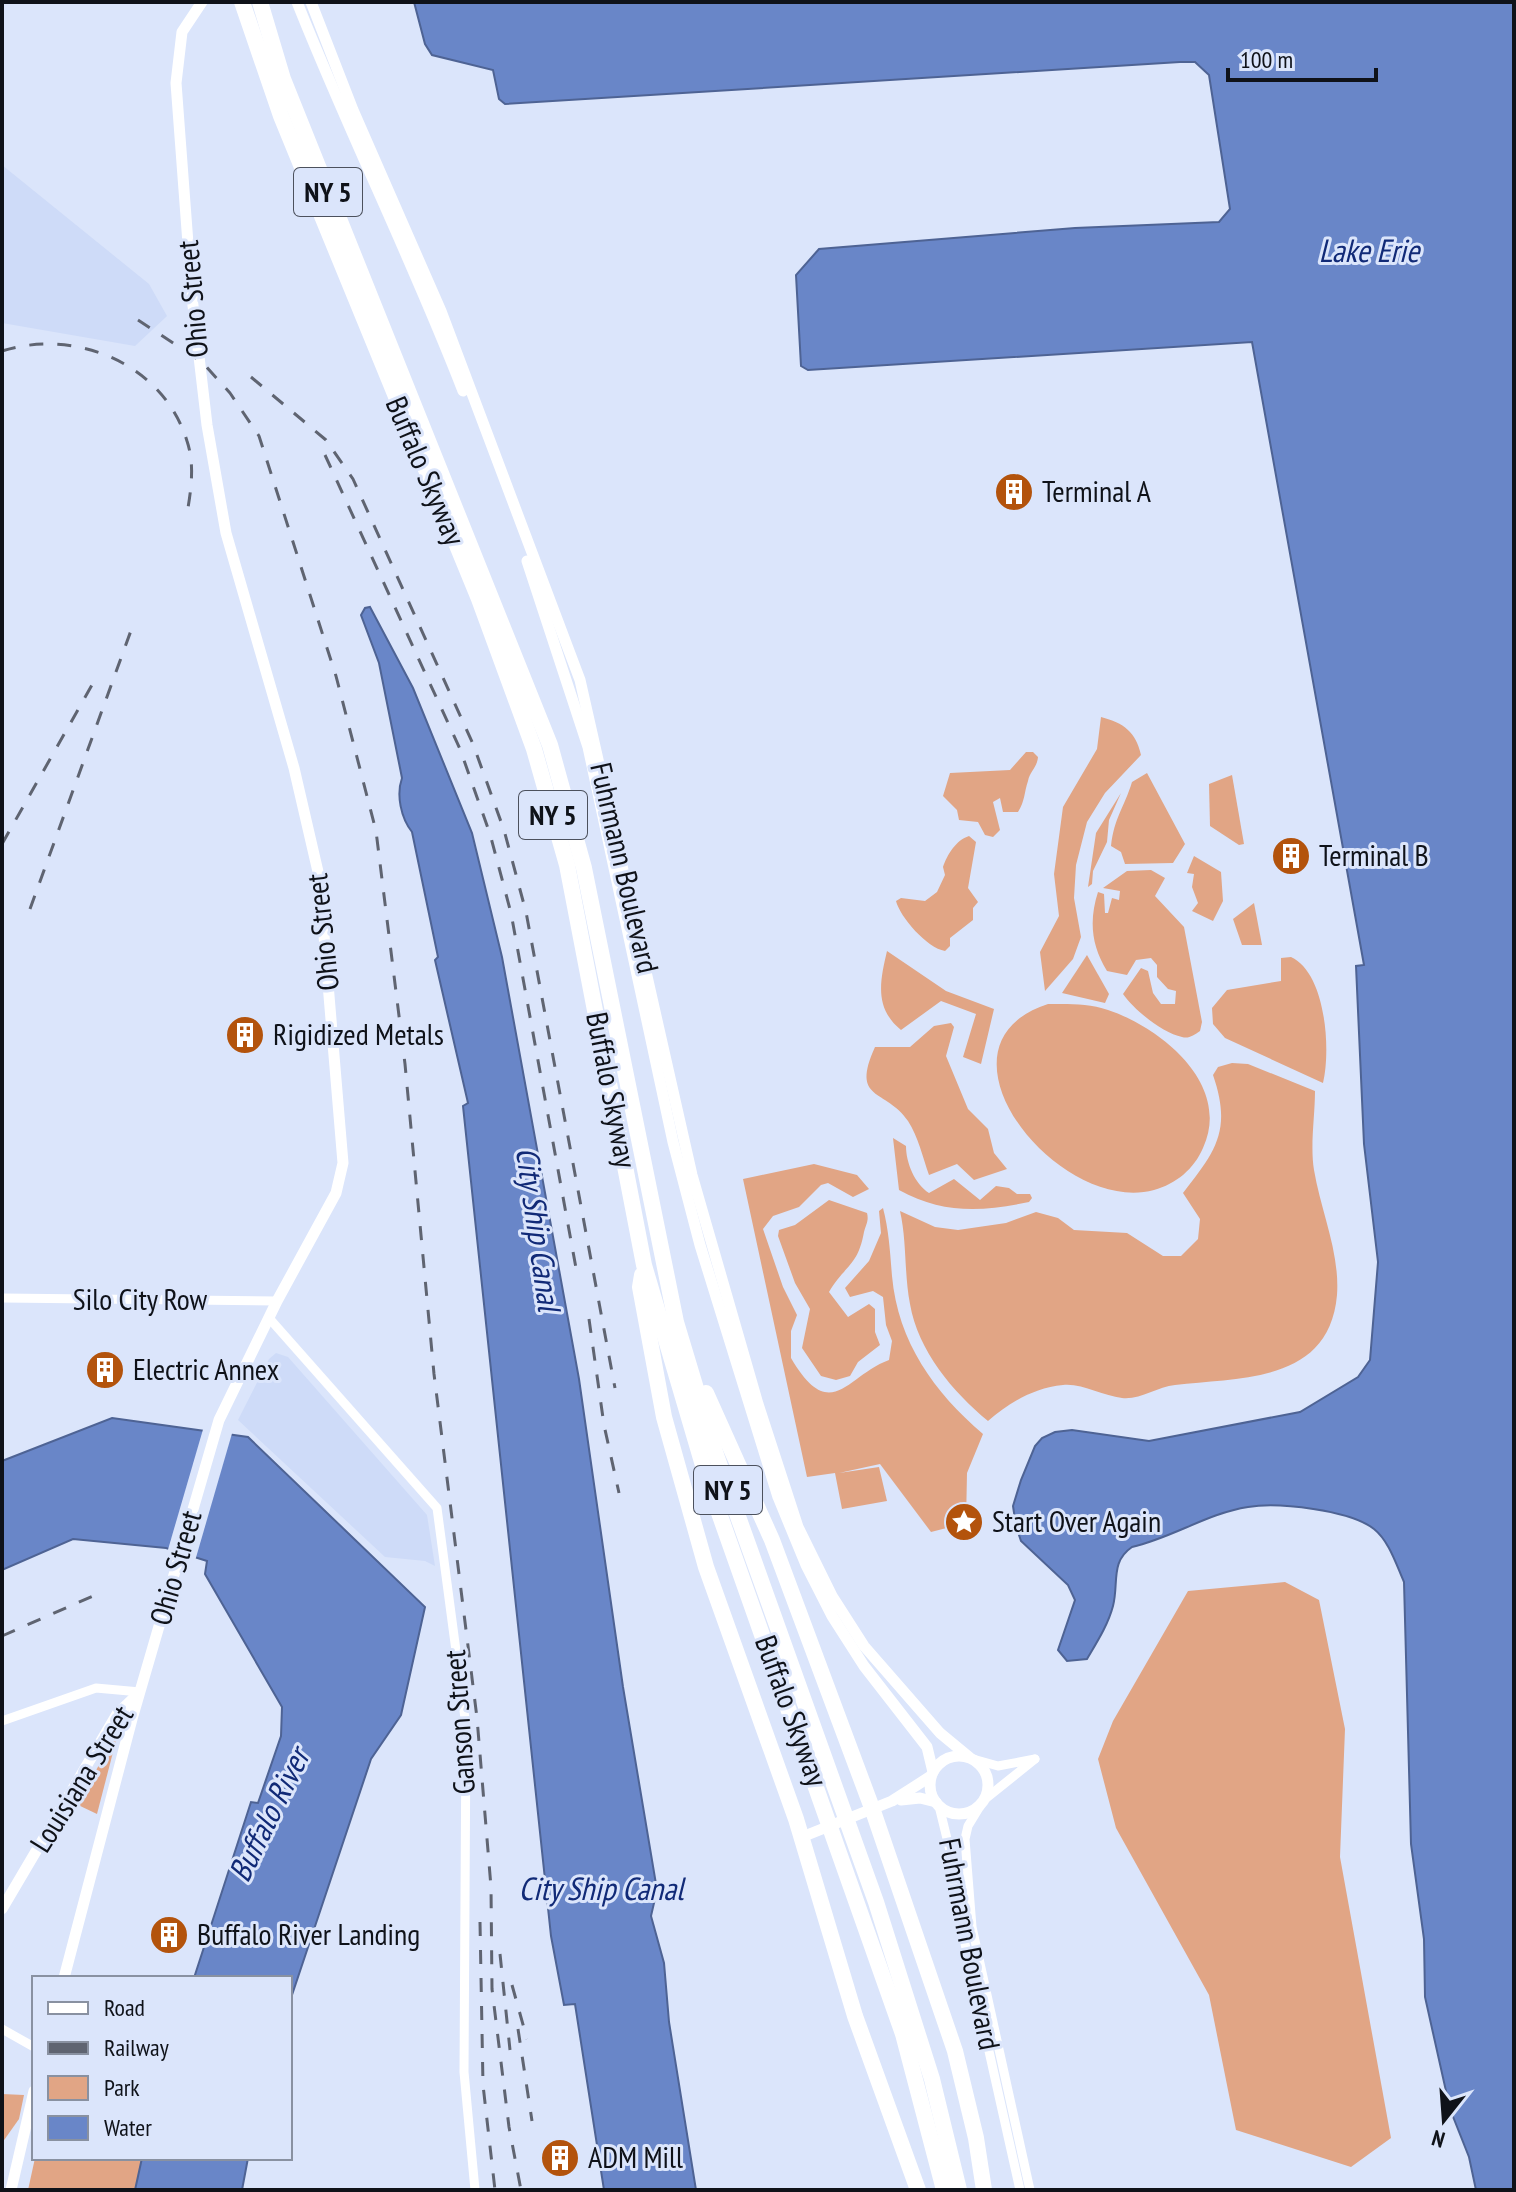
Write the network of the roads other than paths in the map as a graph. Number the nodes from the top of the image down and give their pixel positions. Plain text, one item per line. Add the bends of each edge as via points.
1 (202, 2) edge
2 (242, 2) edge
3 (260, 2) edge
4 (297, 2) edge
5 (311, 2) edge
6 (385, 190) junction
7 (631, 1154) junction
8 (644, 1265) junction
9 (2, 1298) edge
10 (277, 1301) junction
11 (269, 1318) junction
12 (676, 1322) junction
13 (800, 1539) junction
14 (140, 1692) junction
15 (2, 1721) edge
16 (971, 1758) junction
17 (932, 1774) junction
18 (892, 1801) junction
19 (983, 1802) junction
20 (938, 1804) junction
21 (872, 1808) junction
22 (835, 1813) junction
23 (802, 1837) junction
24 (844, 1838) junction
25 (2, 1909) edge
26 (65, 1976) edge
27 (2, 2029) edge
28 (32, 2046) edge
29 (1002, 2082) junction
30 (32, 2100) edge
31 (11, 2190) edge
32 (475, 2190) edge
33 (918, 2190) edge
34 (944, 2190) edge
35 (959, 2190) edge
36 (984, 2190) edge
37 (1020, 2190) edge
38 (1030, 2190) edge

1 - 10 street, Ohio Street via 182,32 176,83 207,425 226,533 294,768 319,876 343,1163 336,1193
2 - 7 highway, Buffalo Skyway / NY 5 via 281,116 534,749 567,865
3 - 7 highway, Buffalo Skyway / NY 5 via 283,79 550,745 584,868
4 - 6 street, Fuhrmann Boulevard via 339,107
5 - 6 street, Fuhrmann Boulevard
6 - 13 street, Fuhrmann Boulevard via 441,311 580,680 687,1177
7 - 8 highway, Buffalo Skyway / NY 5
7 - 12 highway, Buffalo Skyway / NY 5
8 - 22 highway, Buffalo Skyway / NY 5 via 707,1479
8 - 23 highway via 640,1287 682,1488
9 - 10 street, Silo City Row
10 - 11 street, Ohio Street
11 - 14 street, Ohio Street via 219,1420
11 - 32 street, Ganson Street via 437,1508 466,1726 464,2072
12 - 21 highway via 772,1540
12 - 22 highway, Buffalo Skyway / NY 5
13 - 16 street, Fuhrmann Boulevard via 864,1646 940,1733
13 - 17 street, Fuhrmann Boulevard via 840,1629 927,1747
14 - 15 street via 96,1688
14 - 25 street, Louisiana Street via 117,1714
14 - 26 street, Ohio Street
16 - 17 street via 946,1759
16 - 19 street, Fuhrmann Boulevard via 988,1779
16 - 19 street via 998,1766 1035,1759
17 - 18 street
17 - 20 street, Fuhrmann Boulevard via 930,1787
18 - 20 street via 920,1798
18 - 21 street
19 - 20 street, Fuhrmann Boulevard via 961,1814
19 - 29 street, Fuhrmann Boulevard via 968,1826 964,1858
20 - 29 street, Fuhrmann Boulevard via 952,1859 955,1899
21 - 23 street
21 - 36 highway via 955,2051
22 - 24 highway, Buffalo Skyway / NY 5
23 - 33 highway via 855,2016
24 - 34 highway, Buffalo Skyway / NY 5
24 - 35 highway, Buffalo Skyway / NY 5 via 876,1902 932,2079
27 - 28 street
29 - 37 street, Fuhrmann Boulevard
29 - 38 street, Fuhrmann Boulevard
30 - 31 street

